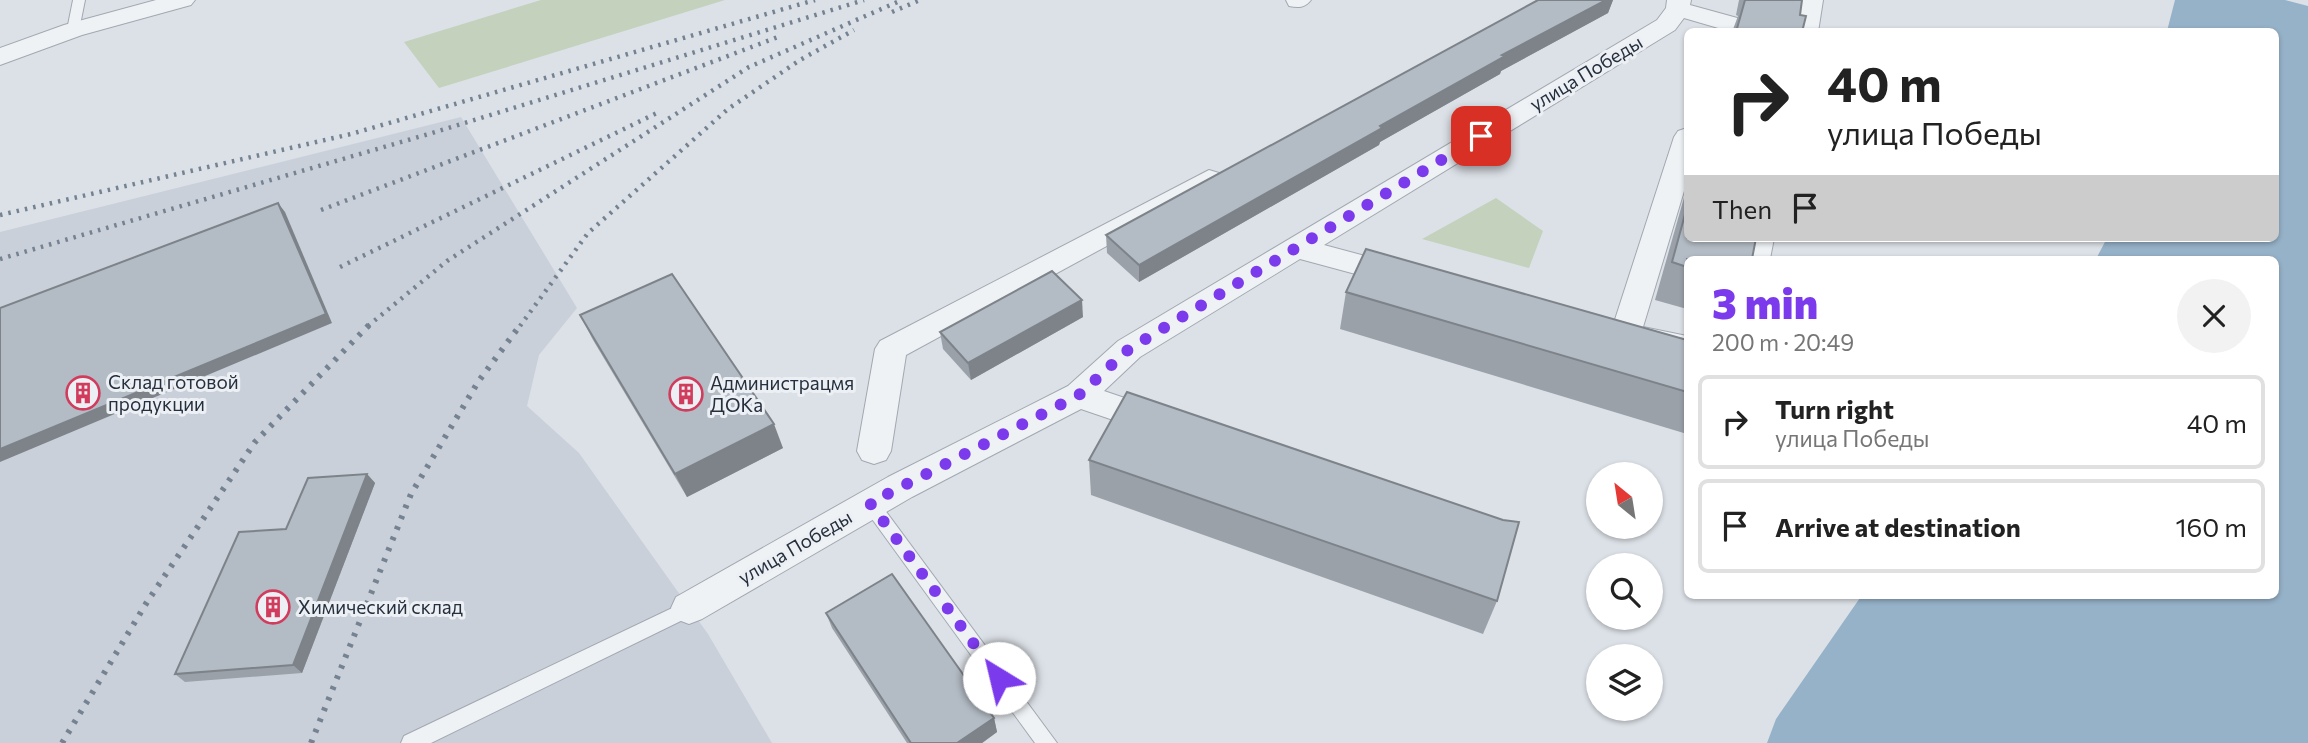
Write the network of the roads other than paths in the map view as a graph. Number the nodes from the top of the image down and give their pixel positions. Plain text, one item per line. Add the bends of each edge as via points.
1 (79, 0) edge
2 (183, 0) edge
3 (1811, 0) edge
4 (1678, 5) edge
5 (1722, 26) edge
6 (1807, 28) edge
7 (73, 30) junction
8 (0, 57) edge
9 (1684, 145) edge
10 (1227, 170) edge
11 (1296, 248) junction
12 (1428, 283) edge
13 (1684, 347) edge
14 (1079, 395) junction
15 (1182, 431) edge
16 (874, 451) dead end
17 (870, 503) junction
18 (689, 608) joint
19 (411, 743) edge
20 (1046, 743) edge

1 - 7 lane
2 - 7 street
3 - 6 street
4 - 5 street
4 - 11 street, улица Победы via 1666,25
7 - 8 street
9 - 13 street via 1611,331
10 - 16 street via 891,349
11 - 12 street
11 - 14 street, улица Победы via 1129,349
14 - 15 street
14 - 17 street, улица Победы
17 - 18 street, улица Победы
17 - 20 lane
18 - 19 lane

